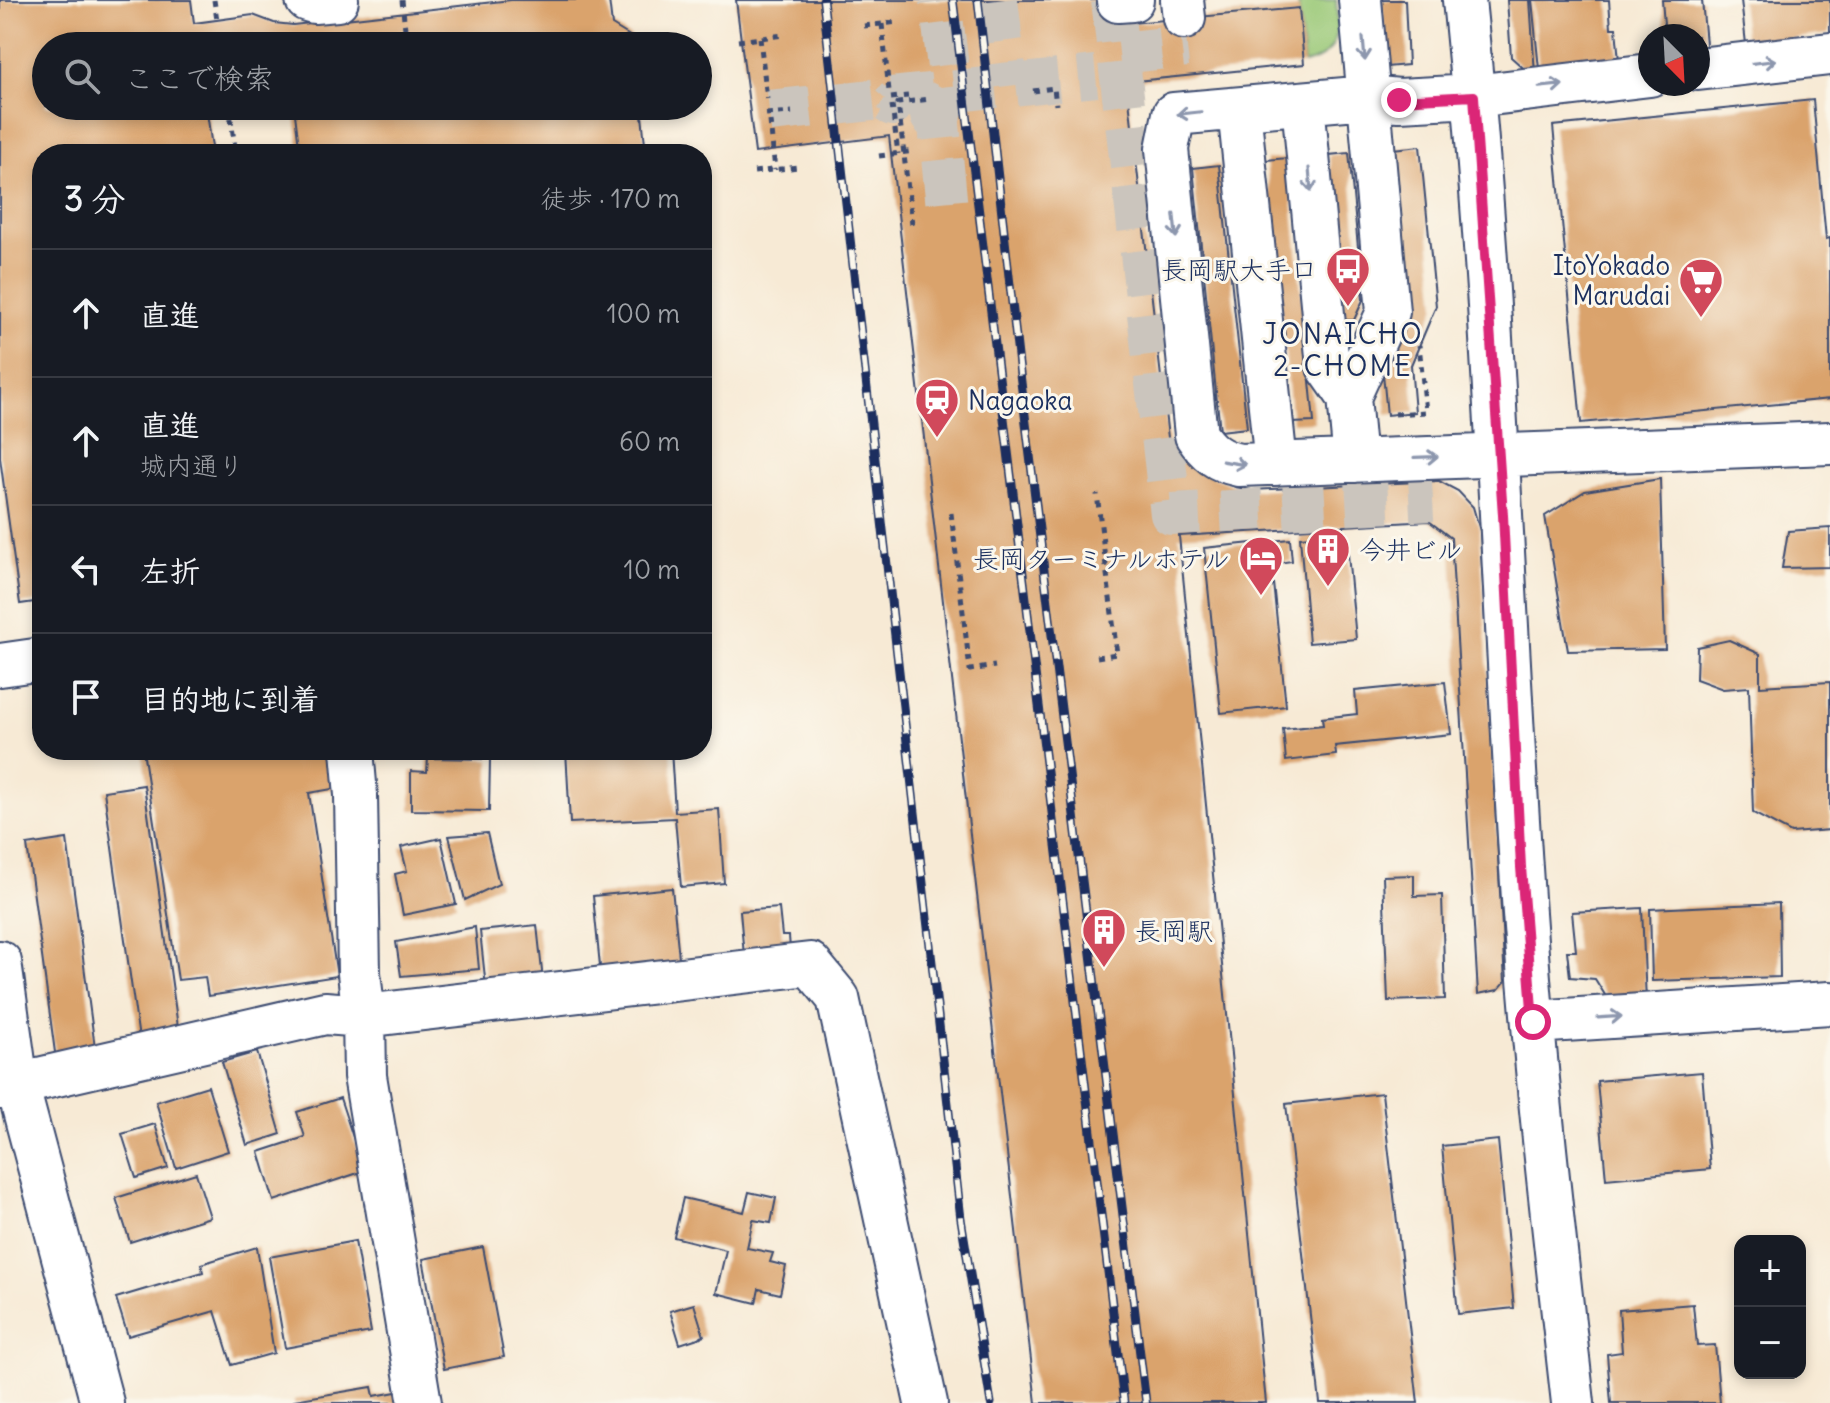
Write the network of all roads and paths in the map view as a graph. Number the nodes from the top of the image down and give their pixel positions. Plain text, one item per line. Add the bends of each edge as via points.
1 (214, 0) edge
2 (307, 0) edge
3 (337, 0) edge
4 (402, 0) edge
5 (1360, 0) edge
6 (1464, 0) edge
7 (217, 20) dead end
8 (899, 22) dead end
9 (882, 24) junction
10 (864, 26) dead end
11 (405, 29) dead end
12 (784, 35) dead end
13 (760, 38) junction
14 (738, 41) dead end
15 (1830, 54) edge
16 (1710, 68) edge
17 (1638, 76) edge
18 (1033, 91) dead end
19 (908, 96) tunnel mouth
20 (1474, 96) junction
21 (1368, 97) junction
22 (890, 98) junction
23 (767, 99) dead end
24 (930, 99) dead end
25 (1303, 103) junction
26 (1056, 105) dead end
27 (1239, 109) junction
28 (792, 112) dead end
29 (766, 114) dead end
30 (231, 120) edge
31 (770, 121) dead end
32 (235, 144) edge
33 (914, 151) dead end
34 (898, 154) junction
35 (879, 156) dead end
36 (798, 167) dead end
37 (775, 170) junction
38 (754, 172) dead end
39 (912, 224) dead end
40 (1419, 345) dead end
41 (1349, 397) junction
42 (1395, 414) dead end
43 (1830, 443) edge
44 (1497, 454) junction
45 (1355, 461) junction
46 (1276, 464) junction
47 (1097, 494) dead end
48 (951, 513) dead end
49 (1097, 657) dead end
50 (32, 660) edge
51 (0, 665) edge
52 (995, 666) dead end
53 (353, 760) edge
54 (0, 962) edge
55 (1830, 1003) edge
56 (364, 1016) junction
57 (1533, 1022) junction
58 (8, 1086) edge
59 (102, 1403) edge
60 (420, 1403) edge
61 (926, 1403) edge
62 (1573, 1403) edge

1 - 7 path
2 - 3 street
4 - 11 path
5 -> 21 street
6 - 20 street
8 - 9 path
9 - 10 path
9 - 22 path
12 - 13 path
13 - 14 path
13 - 23 path
16 -> 15 street
20 -> 17 street
18 - 26 path via 1054,88
19 - 22 path
20 - 21 street
20 - 44 street
21 - 25 street
21 - 41 street via 1388,312
22 - 34 path
24 - 39 path via 898,103
25 - 27 street
25 -> 41 street via 1328,367
27 - 46 street
27 -> 46 street via 1174,114 1167,149 1196,435 1222,461
28 - 29 path
30 - 32 path
31 - 37 path
33 - 34 path
34 - 35 path
36 - 37 path
37 - 38 path
40 - 42 path via 1426,412
41 - 45 street
43 - 44 street
45 -> 44 street
44 - 57 street
45 - 46 street
47 - 49 path via 1117,654
48 - 52 path via 970,670
50 - 51 street
53 - 56 street
54 - 58 street
57 -> 55 street
56 - 58 street via 325,1013
56 - 60 street via 365,1076
56 - 61 street via 810,964 838,998
57 - 62 street
58 - 59 street

